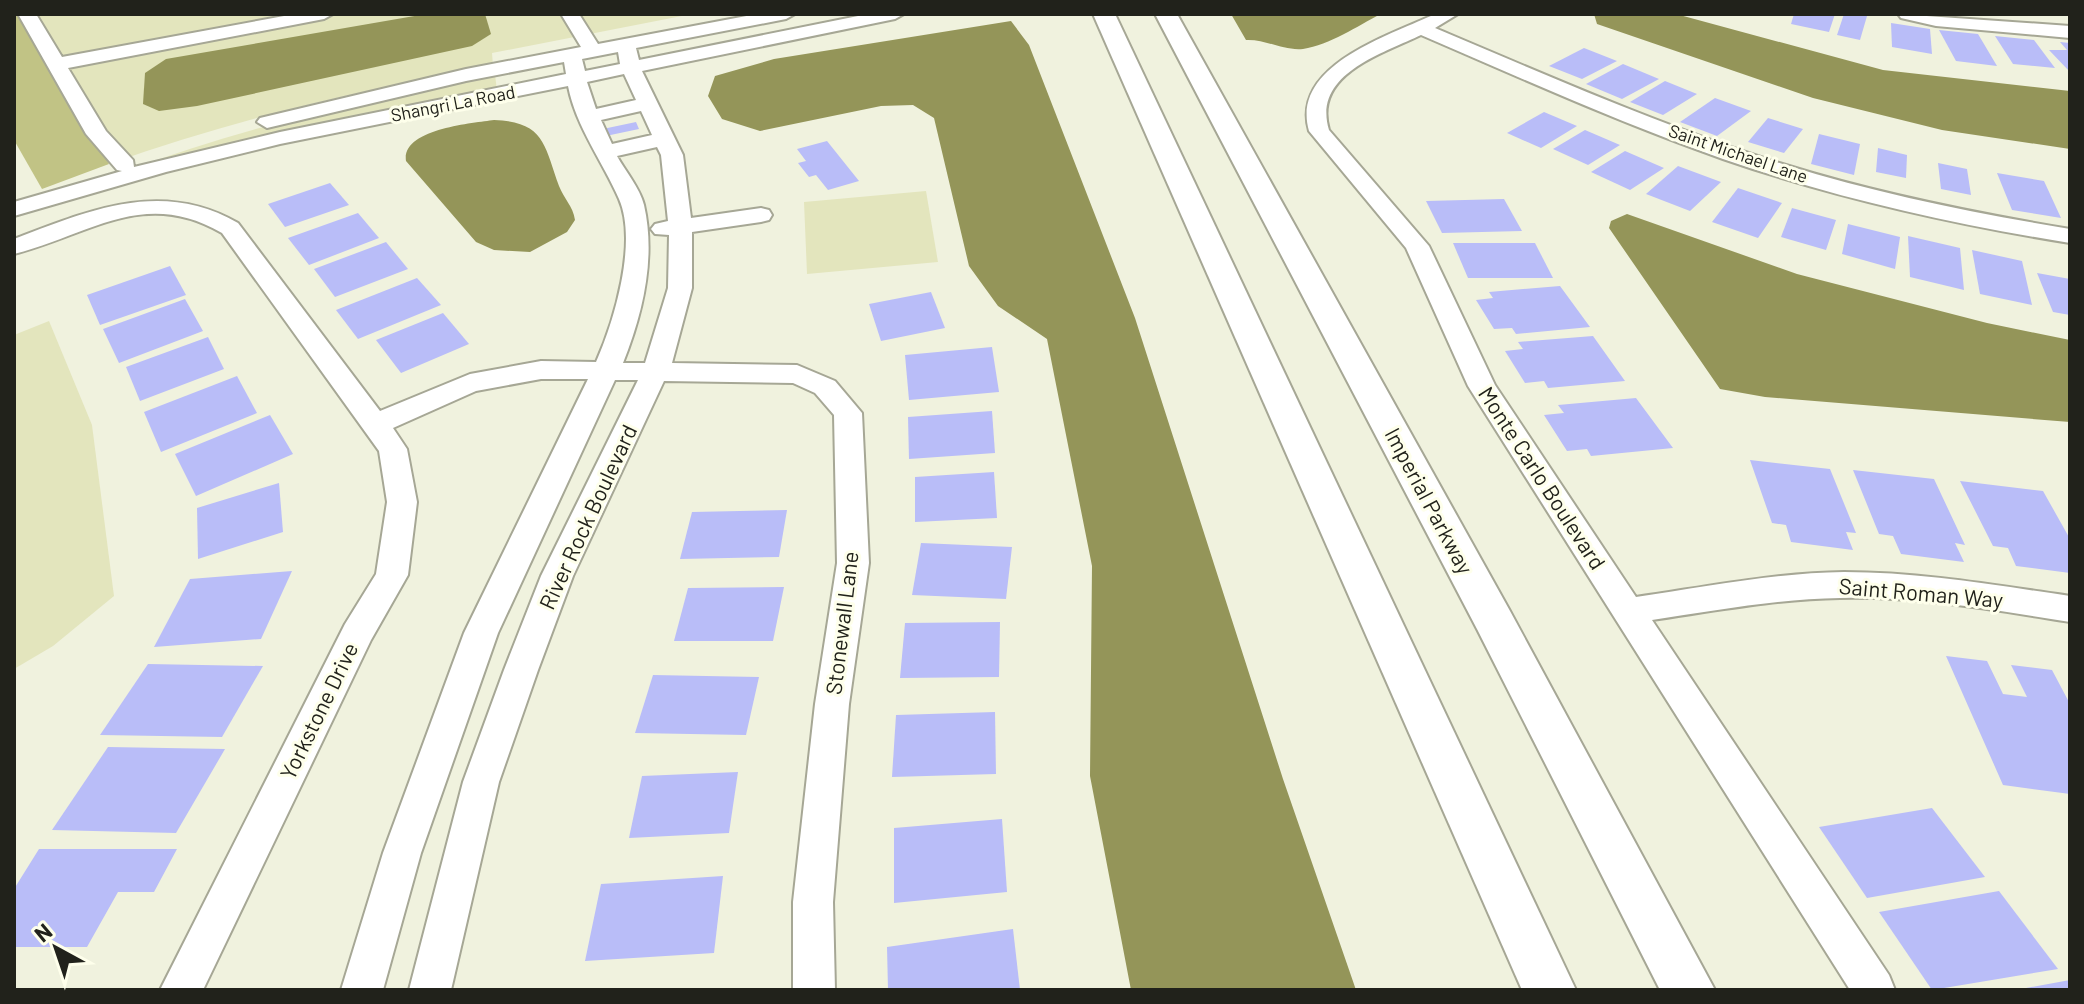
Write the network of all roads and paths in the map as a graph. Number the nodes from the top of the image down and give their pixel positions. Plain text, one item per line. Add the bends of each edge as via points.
1 (27, 14) edge
2 (324, 14) edge
3 (570, 14) edge
4 (786, 14) edge
5 (895, 14) edge
6 (1104, 14) edge
7 (1166, 14) edge
8 (1449, 14) edge
9 (1907, 14) edge
10 (1420, 28) junction
11 (2070, 32) edge
12 (629, 57) junction
13 (581, 62) junction
14 (56, 64) junction
15 (647, 104) junction
16 (589, 117) junction
17 (664, 139) junction
18 (605, 152) junction
19 (125, 165) junction
20 (14, 207) edge
21 (761, 215) dead end
22 (680, 226) junction
23 (637, 233) junction
24 (2070, 236) edge
25 (14, 247) edge
26 (606, 370) junction
27 (656, 370) junction
28 (376, 424) junction
29 (2070, 609) edge
30 (1628, 611) junction
31 (181, 990) edge
32 (362, 990) edge
33 (430, 990) edge
34 (814, 990) edge
35 (1549, 990) edge
36 (1688, 990) edge
37 (1874, 990) edge

1 - 14 street
2 - 14 street
3 - 13 street, River Rock Boulevard via 579,33
4 - 12 street, Shangri La Road
5 - 12 street, Shangri La Road
6 - 35 main road
7 - 36 main road, Imperial Parkway
8 - 10 street, Monte Carlo Boulevard
9 - 11 street
10 - 24 street, Saint Michael Lane via 1754,162 1927,209
10 - 30 street, Monte Carlo Boulevard via 1340,68 1320,93 1314,118 1326,143 1417,246 1472,369
12 - 13 street, Shangri La Road
12 - 13 street, Shangri La Road
12 - 15 street, River Rock Boulevard
13 - 16 street, River Rock Boulevard
13 - 19 street, Shangri La Road via 340,103
13 - 20 street, Shangri La Road
14 - 19 street via 97,134
15 - 16 street
15 - 17 street, River Rock Boulevard
16 - 18 street, River Rock Boulevard
17 - 18 street
17 - 22 street, River Rock Boulevard via 672,155
18 - 23 street, River Rock Boulevard via 632,202
19 - 20 street, Shangri La Road
21 - 22 street
22 - 23 street
22 - 27 street, River Rock Boulevard via 680,288
23 - 26 street, River Rock Boulevard via 638,256 624,328
25 - 28 street, Yorkstone Drive via 118,211 151,207 216,216
26 - 27 street
26 - 28 street via 541,370 470,383
26 - 32 street, River Rock Boulevard via 481,633 402,853
27 - 33 street, River Rock Boulevard via 557,576 521,670 481,782
27 - 34 street, Stonewall Lane via 797,374 825,387 848,413 853,563 832,704 816,872
28 - 31 street, Yorkstone Drive via 393,449 402,502 392,575 357,634
29 - 30 street, Saint Roman Way via 1959,593 1841,585
30 - 37 street, Monte Carlo Boulevard

